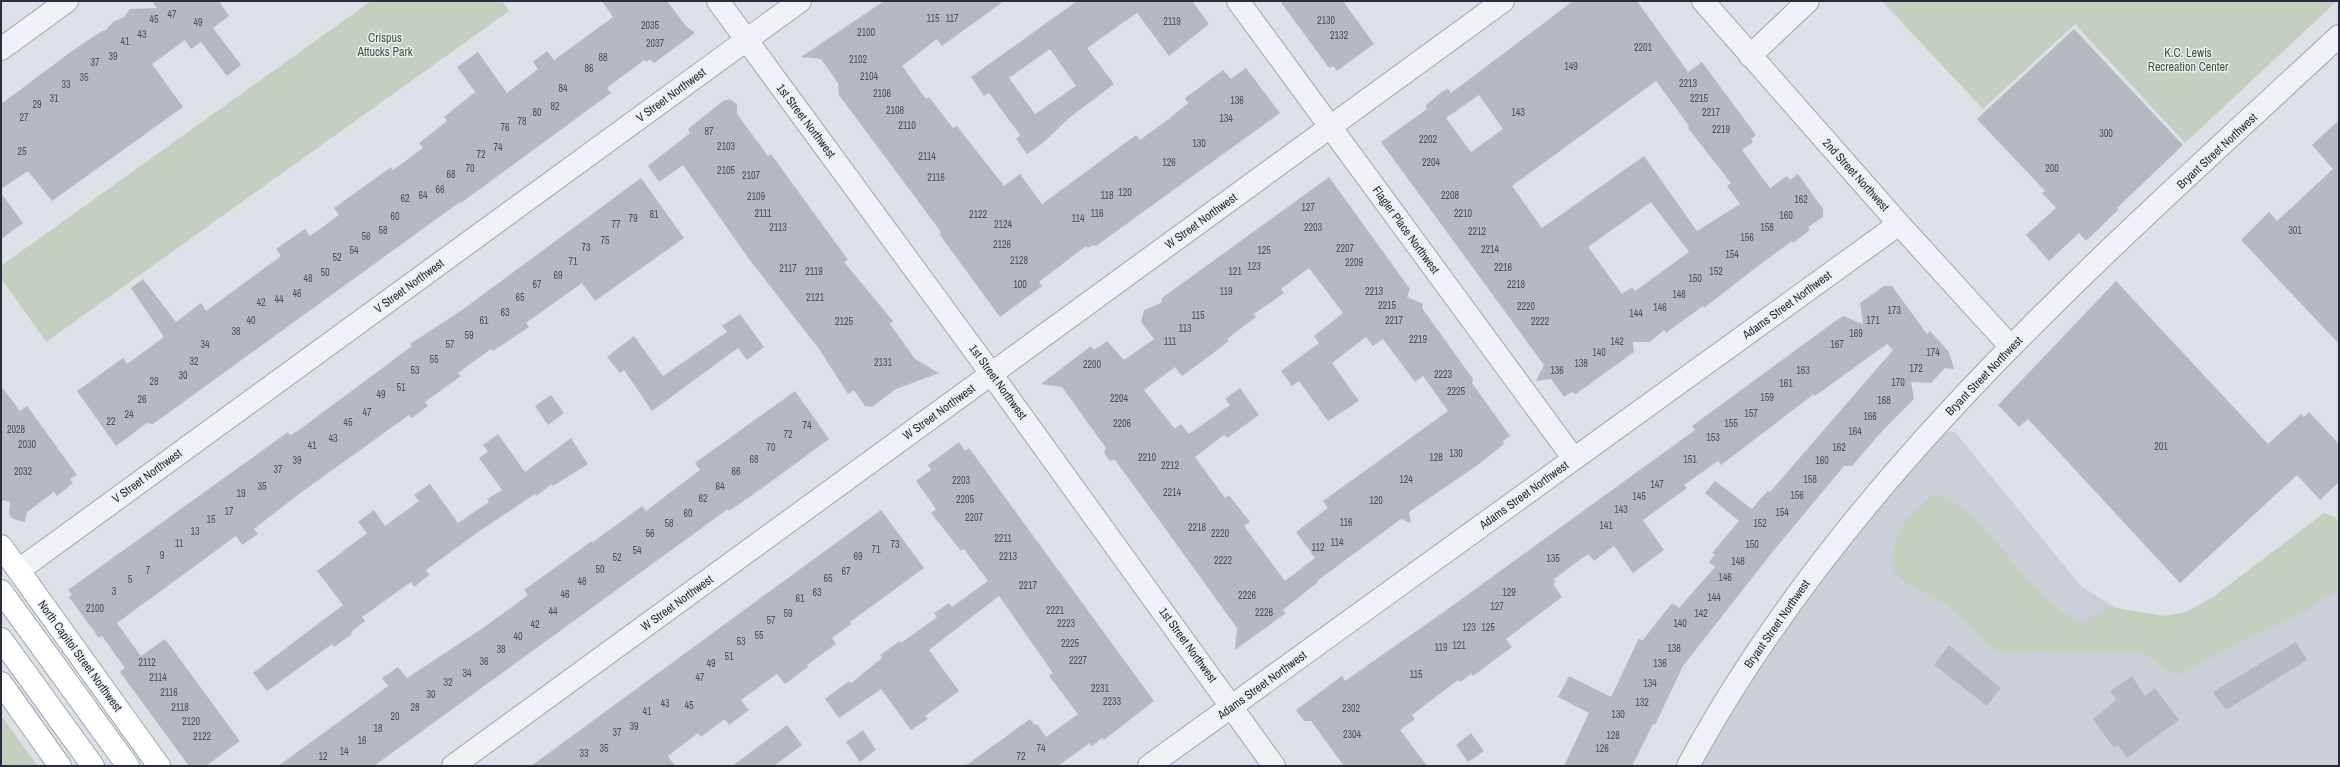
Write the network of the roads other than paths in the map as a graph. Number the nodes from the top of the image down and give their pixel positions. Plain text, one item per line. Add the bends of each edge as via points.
1 (67, 1) edge
2 (718, 1) edge
3 (800, 1) edge
4 (1238, 1) edge
5 (1503, 1) edge
6 (1703, 1) edge
7 (1808, 1) edge
8 (2339, 36) edge
9 (747, 40) junction
10 (1, 49) edge
11 (1750, 56) junction
12 (1330, 127) junction
13 (1899, 224) junction
14 (2011, 347) junction
15 (992, 373) junction
16 (1574, 459) junction
17 (1, 546) edge
18 (19, 570) junction
19 (1, 591) edge
20 (1, 640) edge
21 (1, 683) edge
22 (1232, 707) junction
23 (60, 766) edge
24 (94, 766) edge
25 (128, 766) edge
26 (159, 766) edge
27 (453, 766) edge
28 (1149, 766) edge
29 (1274, 766) edge
30 (1688, 766) edge

1 - 10 street
2 - 9 street, 1st Street Northwest
3 - 9 street, V Street Northwest
4 - 12 street, Flagler Place Northwest
5 - 12 street, W Street Northwest
6 - 11 street, 2nd Street Northwest
7 - 11 street
8 - 14 street, Bryant Street Northwest
9 - 15 street, 1st Street Northwest
9 - 18 street, V Street Northwest
11 - 13 street, 2nd Street Northwest
12 - 15 street, W Street Northwest
12 - 16 street, Flagler Place Northwest
13 - 14 street, 2nd Street Northwest
13 - 16 street, Adams Street Northwest
14 - 30 street, Bryant Street Northwest via 1903,464 1806,582 1748,665
15 - 22 street, 1st Street Northwest
15 - 27 street, W Street Northwest
16 - 22 street, Adams Street Northwest
17 - 18 main road, North Capitol Street Northwest
18 - 26 main road, North Capitol Street Northwest
19 - 25 main road
20 - 24 main road
21 - 23 main road
22 - 28 street, Adams Street Northwest
22 - 29 street, 1st Street Northwest

